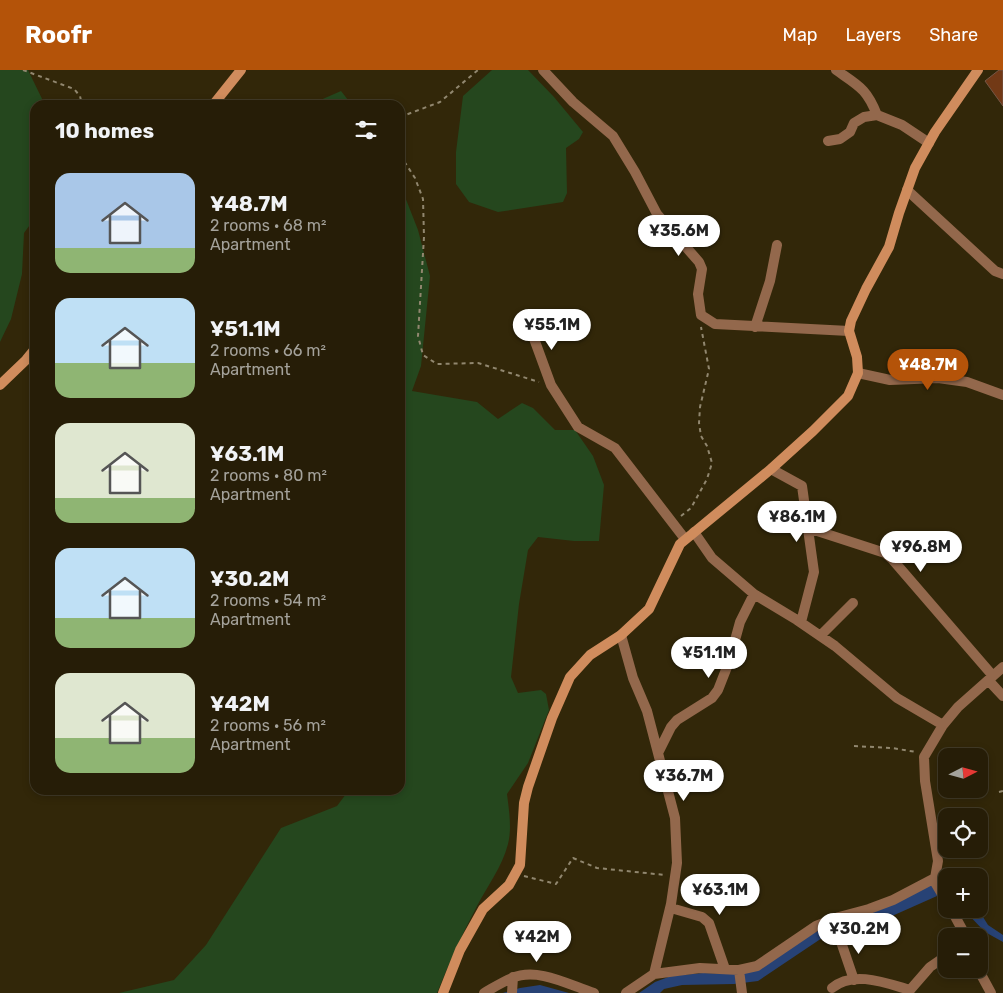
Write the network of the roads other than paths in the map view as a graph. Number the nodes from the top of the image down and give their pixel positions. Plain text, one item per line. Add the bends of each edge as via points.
1 (241, 70) edge
2 (543, 70) edge
3 (836, 70) edge
4 (978, 70) edge
5 (217, 100) edge
6 (877, 115) junction
7 (828, 141) dead end
8 (929, 144) junction
9 (907, 190) junction
10 (777, 245) dead end
11 (1003, 274) edge
12 (529, 325) dead end
13 (754, 327) junction
14 (849, 331) junction
15 (30, 355) edge
16 (858, 373) junction
17 (0, 385) edge
18 (1003, 395) edge
19 (771, 469) junction
20 (808, 528) junction
21 (694, 532) junction
22 (685, 540) junction
23 (754, 594) junction
24 (854, 603) dead end
25 (800, 622) junction
26 (621, 635) junction
27 (820, 636) junction
28 (1003, 667) edge
29 (991, 679) junction
30 (1003, 696) edge
31 (944, 724) junction
32 (658, 753) junction
33 (933, 879) junction
34 (938, 887) edge
35 (670, 908) junction
36 (840, 940) dead end
37 (938, 962) edge
38 (724, 969) junction
39 (739, 970) junction
40 (654, 974) junction
41 (513, 978) junction
42 (983, 978) edge
43 (854, 980) junction
44 (742, 988) edge
45 (832, 988) dead end
46 (909, 991) edge
47 (443, 993) edge
48 (484, 993) edge
49 (512, 993) edge
50 (594, 993) edge
51 (626, 993) edge
52 (991, 993) edge

1 - 5 street
2 - 13 street via 573,102 613,136 657,214 699,262 702,269 698,294 701,315 716,324
3 - 6 street via 870,97
4 - 8 street
6 - 7 street via 864,117 840,139
6 - 8 street via 902,125
8 - 9 street
9 - 11 street via 995,271
9 - 14 street via 889,247 851,320
10 - 13 street via 770,281
12 - 22 street via 551,385 578,428 615,448
13 - 14 street
14 - 16 street
15 - 17 street
16 - 18 street via 890,380 938,378 967,382
16 - 19 street via 848,396
19 - 20 street via 802,486
19 - 21 street
20 - 25 street via 814,572
20 - 29 street via 892,558
21 - 22 street
21 - 23 street via 712,558
22 - 26 street via 680,544 649,609
23 - 25 street
23 - 32 street via 740,622 730,662 718,690 712,698 677,720
24 - 27 street
25 - 27 street
26 - 32 street
26 - 47 street via 590,655 570,677 528,787 520,865 509,885 483,909 460,950
27 - 31 street via 897,698
28 - 29 street
29 - 30 street
29 - 31 street via 958,707
31 - 33 street via 924,757 938,861
32 - 35 street via 675,818 676,863
33 - 34 street
33 - 39 street via 893,900 816,926 757,966
35 - 38 street via 702,917 710,923
35 - 40 street
36 - 43 street
37 - 46 street
38 - 39 street
38 - 40 street via 700,968
39 - 44 street
40 - 51 street
41 - 48 street
41 - 49 street
41 - 50 street via 530,975 550,977
42 - 52 street
43 - 45 street via 840,982
43 - 46 street via 871,980

